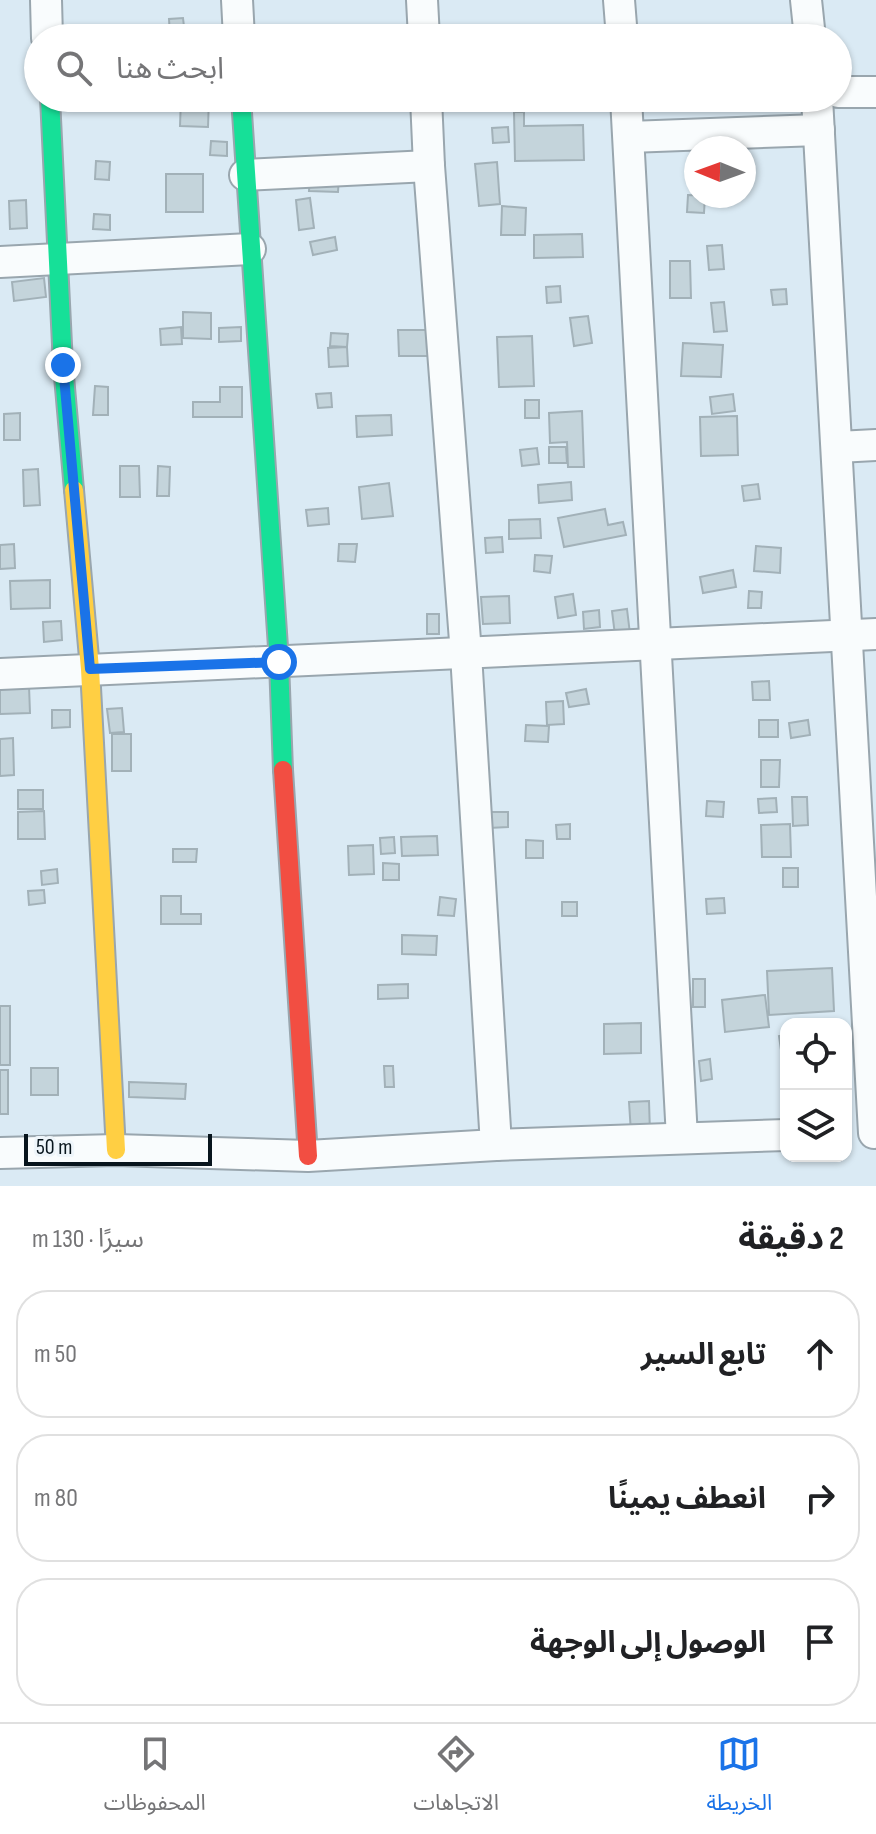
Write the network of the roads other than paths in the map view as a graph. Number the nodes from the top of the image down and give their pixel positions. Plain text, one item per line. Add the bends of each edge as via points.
1 (46, 0) edge
2 (237, 0) edge
3 (422, 0) edge
4 (619, 0) edge
5 (806, 0) edge
6 (47, 24) edge
7 (238, 24) edge
8 (423, 24) edge
9 (621, 24) edge
10 (809, 24) edge
11 (852, 92) edge
12 (876, 92) edge
13 (51, 112) edge
14 (242, 112) edge
15 (427, 112) edge
16 (627, 112) edge
17 (818, 112) edge
18 (819, 130) junction
19 (629, 137) junction
20 (429, 166) junction
21 (245, 175) junction
22 (250, 249) junction
23 (57, 259) junction
24 (0, 262) edge
25 (876, 445) edge
26 (838, 447) junction
27 (862, 634) edge
28 (654, 646) junction
29 (466, 654) junction
30 (279, 662) junction
31 (90, 669) junction
32 (0, 674) edge
33 (865, 1133) edge
34 (780, 1135) edge
35 (682, 1138) junction
36 (496, 1145) junction
37 (116, 1150) junction
38 (0, 1153) edge
39 (308, 1156) junction

1 - 6 street
2 - 7 street
3 - 8 street
4 - 9 street
5 - 10 street
11 - 12 street
13 - 23 street
14 - 21 street
15 - 20 street
16 - 19 street
17 - 18 street
18 - 19 street
18 - 26 street
19 - 28 street
20 - 21 street
20 - 29 street
21 - 22 street
22 - 23 street
22 - 30 street
23 - 24 street
23 - 31 street
25 - 26 street
26 - 27 street
27 - 28 street
27 - 33 street
28 - 29 street
28 - 35 street
29 - 30 street
29 - 36 street
30 - 31 street
30 - 39 street
31 - 32 street
31 - 37 street
34 - 35 street
35 - 36 street
36 - 39 street
37 - 38 street
37 - 39 street

